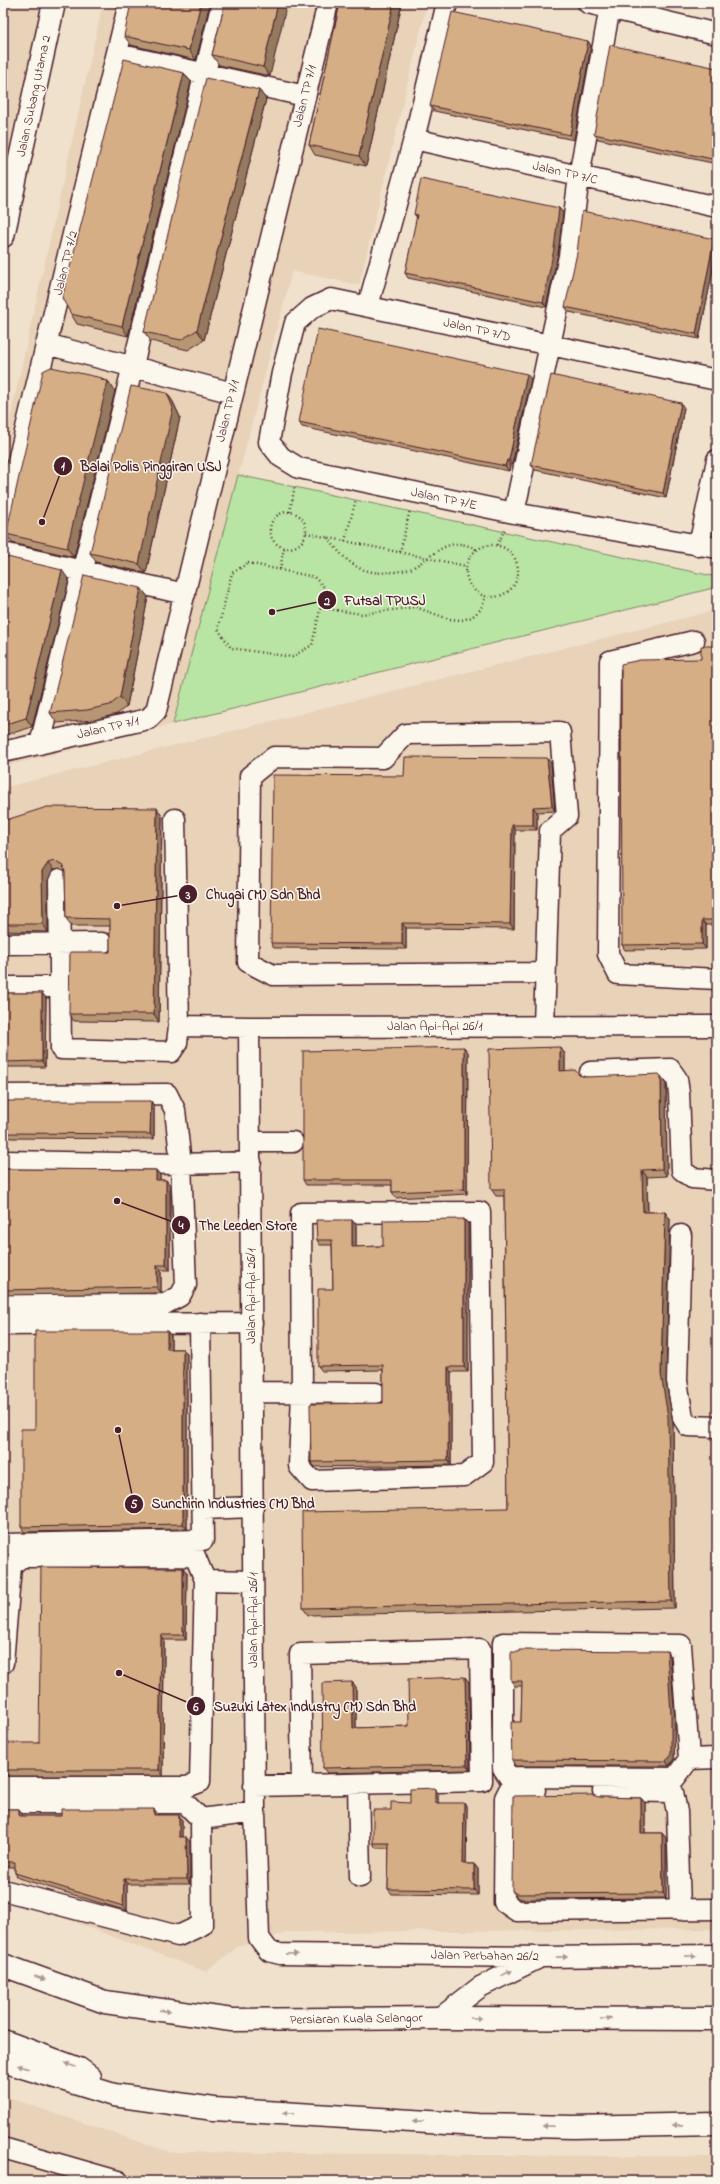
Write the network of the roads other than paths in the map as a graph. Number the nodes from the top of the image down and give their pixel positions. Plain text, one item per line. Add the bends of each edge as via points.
1 (54, 3) edge
2 (129, 3) edge
3 (222, 3) edge
4 (328, 3) edge
5 (447, 3) edge
6 (588, 3) edge
7 (610, 7) junction
8 (717, 34) edge
9 (116, 54) junction
10 (204, 74) junction
11 (305, 96) junction
12 (414, 139) junction
13 (579, 176) junction
14 (717, 206) edge
15 (3, 236) edge
16 (368, 306) junction
17 (46, 344) junction
18 (550, 346) junction
19 (132, 367) junction
20 (282, 373) joint
21 (717, 380) edge
22 (233, 393) junction
23 (717, 460) edge
24 (514, 513) junction
25 (3, 523) edge
26 (708, 547) edge
27 (3, 553) edge
28 (82, 570) junction
29 (184, 594) junction
30 (694, 641) dead end
31 (40, 744) junction
32 (3, 752) edge
33 (175, 819) dead end
34 (59, 880) dead end
35 (60, 943) junction
36 (102, 943) dead end
37 (3, 944) edge
38 (545, 973) junction
39 (717, 979) edge
40 (3, 987) edge
41 (60, 987) junction
42 (179, 1026) junction
43 (544, 1026) junction
44 (717, 1026) edge
45 (249, 1027) junction
46 (590, 1072) dead end
47 (3, 1095) edge
48 (250, 1142) junction
49 (293, 1142) dead end
50 (3, 1161) edge
51 (250, 1162) junction
52 (181, 1164) junction
53 (717, 1180) edge
54 (681, 1235) dead end
55 (3, 1305) edge
56 (252, 1323) junction
57 (200, 1324) junction
58 (3, 1325) edge
59 (252, 1392) junction
60 (302, 1393) junction
61 (376, 1393) dead end
62 (717, 1427) edge
63 (252, 1507) junction
64 (203, 1509) junction
65 (3, 1544) edge
66 (204, 1580) junction
67 (253, 1581) junction
68 (3, 1663) edge
69 (690, 1758) junction
70 (717, 1758) edge
71 (358, 1784) junction
72 (302, 1785) junction
73 (254, 1786) junction
74 (3, 1787) edge
75 (3, 1803) edge
76 (255, 1812) junction
77 (201, 1819) junction
78 (360, 1877) dead end
79 (3, 1890) edge
80 (717, 1909) edge
81 (680, 1910) junction
82 (259, 1938) joint
83 (717, 1955) edge
84 (541, 1957) junction
85 (3, 1965) edge
86 (440, 2018) junction
87 (717, 2019) edge
88 (3, 2042) edge
89 (3, 2061) edge
90 (114, 2095) junction
91 (717, 2124) edge
92 (3, 2148) edge
93 (118, 2181) edge

1 - 15 main road, Jalan Subang Utama 2
2 - 9 street, Jalan TP 7/2
3 - 10 street
4 - 11 street, Jalan TP 7/1
5 - 12 street
6 - 7 street
7 - 8 street
7 - 13 street
9 - 10 street
9 - 17 street, Jalan TP 7/2
10 - 11 street
10 - 19 street
11 - 22 street, Jalan TP 7/1
12 - 13 street, Jalan TP 7/C
12 - 16 street
13 - 14 street, Jalan TP 7/C
13 - 18 street via 569,256
16 - 18 street, Jalan TP 7/D
16 - 20 street, Jalan TP 7/D via 331,299 312,308 295,323
17 - 19 street
17 - 25 street, Jalan TP 7/2
18 - 21 street, Jalan TP 7/D
18 - 24 street
19 - 22 street
19 - 28 street
20 - 24 street, Jalan TP 7/E via 269,442 281,457 299,468
22 - 29 street, Jalan TP 7/1
23 - 26 street
24 - 26 street, Jalan TP 7/E
27 - 28 street
28 - 29 street
28 - 31 street
29 - 31 street, Jalan TP 7/1 via 156,711 148,719
30 - 39 street via 610,661 608,954 618,974
31 - 32 street, Jalan TP 7/1
33 - 42 street
34 - 35 street
35 - 36 street
35 - 37 street
35 - 41 street
38 - 38 street via 273,975 248,962 250,776 274,757 383,758 406,734 560,732 567,816 550,831
38 - 43 street
40 - 41 street
41 - 42 street via 61,1049 171,1052 177,1043
42 - 45 street
43 - 44 street, Jalan Api-Api 26/1
43 - 45 street, Jalan Api-Api 26/1
45 - 48 street, Jalan Api-Api 26/1
46 - 53 street via 670,1069 677,1079 679,1093 682,1170 692,1178
47 - 52 street via 168,1094 175,1110
48 - 49 street
48 - 51 street, Jalan Api-Api 26/1
50 - 52 street
51 - 52 street
51 - 56 street, Jalan Api-Api 26/1
52 - 55 street via 186,1285 180,1296 165,1304
54 - 62 street via 677,1381 682,1418 688,1426
56 - 57 street
56 - 59 street, Jalan Api-Api 26/1
57 - 58 street
57 - 64 street
59 - 60 street
59 - 63 street, Jalan Api-Api 26/1
60 - 60 street via 301,1213 480,1212 483,1462 464,1476 312,1481 299,1466
60 - 61 street
63 - 64 street
63 - 67 street, Jalan Api-Api 26/1
64 - 65 street via 203,1540
66 - 67 street
66 - 68 street via 195,1556 21,1557 11,1566
66 - 74 street via 200,1782 187,1787
67 - 73 street, Jalan Api-Api 26/1
69 - 69 street via 681,1645 503,1644 503,1768 509,1777 675,1778
69 - 70 street
71 - 72 street
71 - 72 street via 482,1781 480,1649 300,1654
71 - 78 street
72 - 73 street
73 - 76 street, Jalan Api-Api 26/1
75 - 77 street via 185,1803
76 - 77 street
76 - 82 street, Jalan Api-Api 26/1
77 - 79 street via 202,1925 178,1936
80 - 81 street
81 - 81 street via 677,1812 673,1792 509,1790 505,1798 504,1902 518,1911
82 -> 84 street, Jalan Perbahan 26/2 via 269,1950 280,1954
84 -> 83 street, Jalan Perbahan 26/2
86 -> 84 street via 480,1987
85 -> 86 main road, Persiaran Kuala Selangor via 105,2002 232,2020
86 -> 87 main road, Persiaran Kuala Selangor
90 -> 88 main road via 79,2069
90 -> 89 main road
91 -> 90 main road via 573,2127 478,2125 214,2109
92 - 93 street

